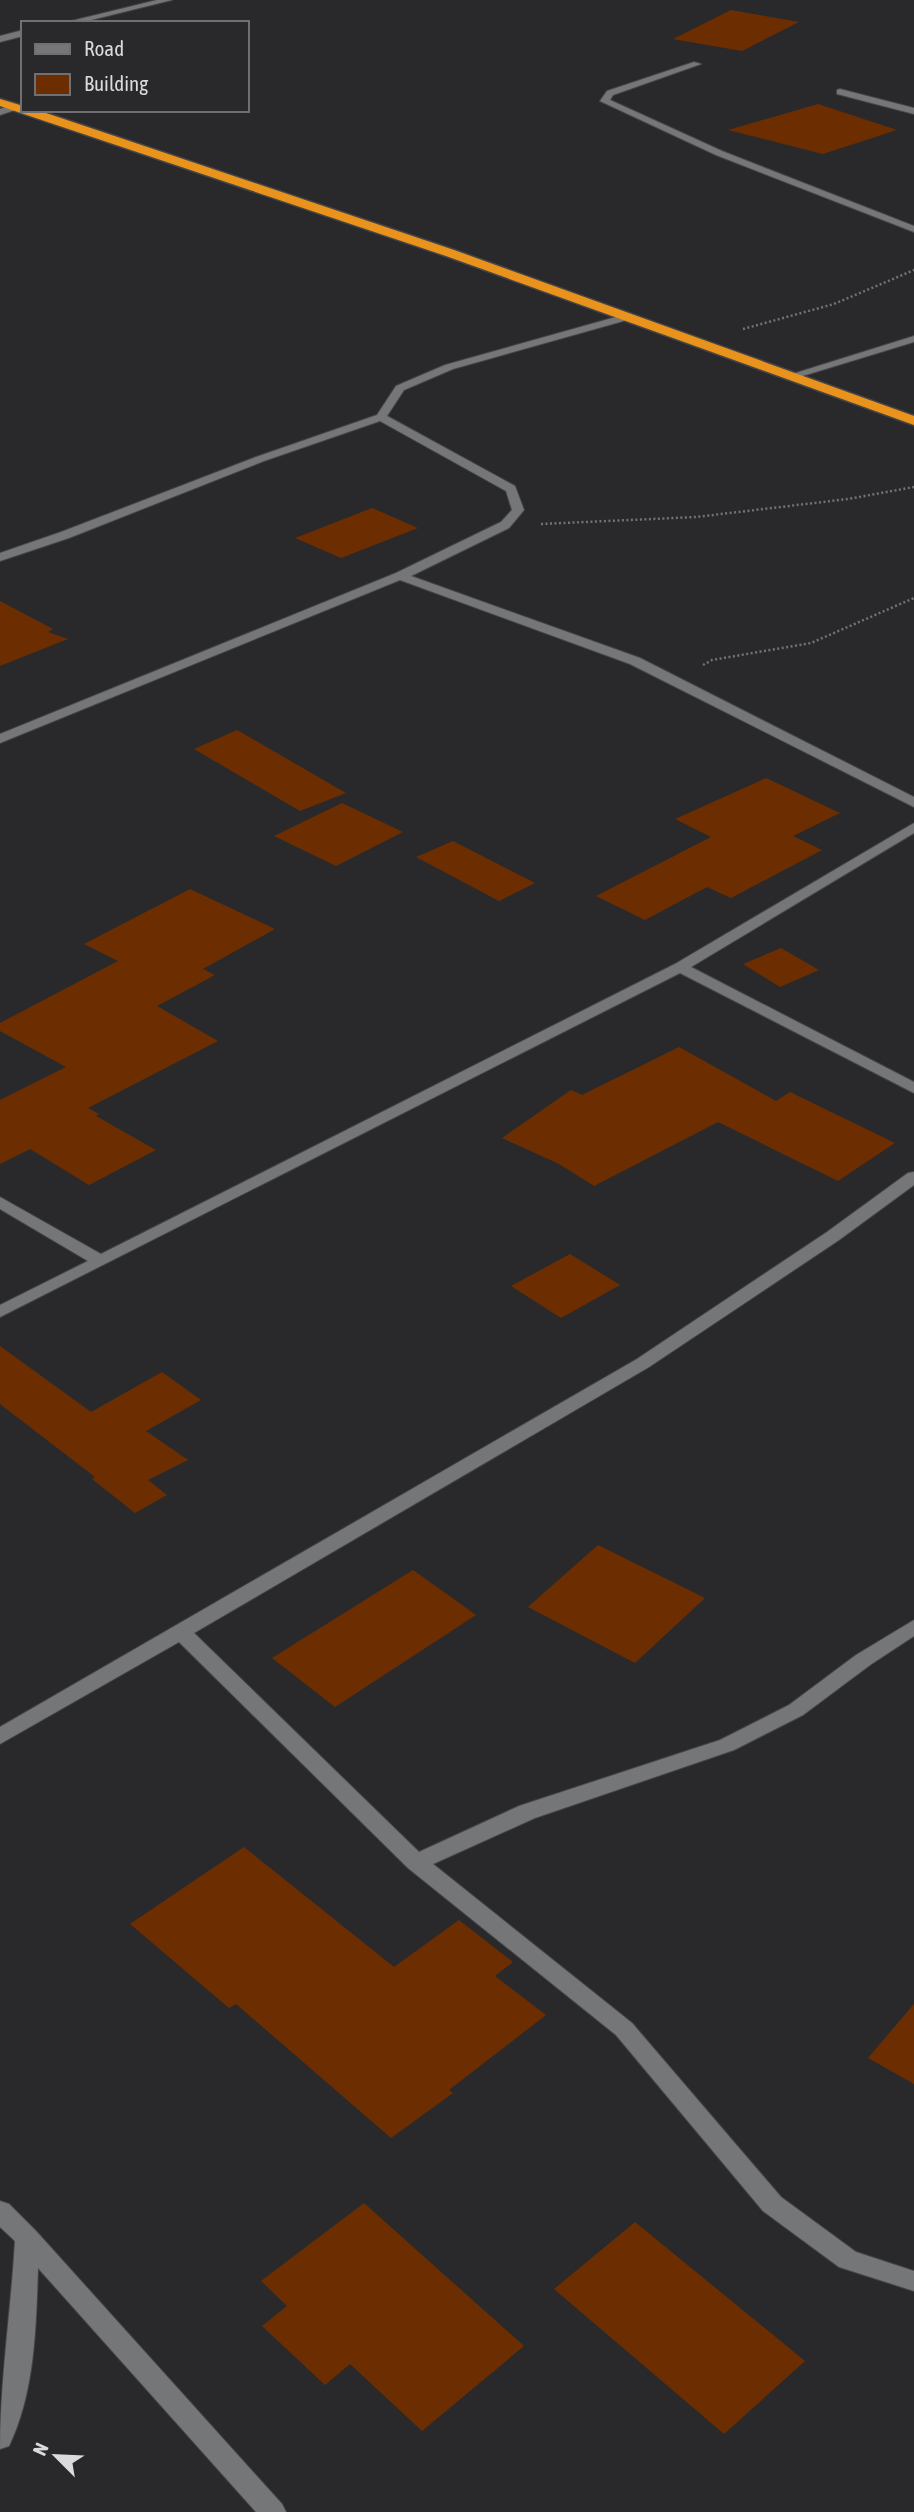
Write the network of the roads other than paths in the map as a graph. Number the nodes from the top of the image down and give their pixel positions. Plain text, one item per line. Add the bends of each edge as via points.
1 (168, 0) edge
2 (76, 21) edge
3 (21, 34) edge
4 (0, 39) edge
5 (697, 64) dead end
6 (840, 92) dead end
7 (0, 102) edge
8 (21, 109) edge
9 (914, 111) edge
10 (0, 112) edge
11 (30, 112) edge
12 (914, 229) edge
13 (623, 318) junction
14 (914, 339) edge
15 (792, 376) junction
16 (381, 417) junction
17 (914, 421) edge
18 (0, 557) edge
19 (400, 576) junction
20 (0, 739) edge
21 (914, 803) edge
22 (914, 827) edge
23 (680, 967) junction
24 (914, 1088) edge
25 (914, 1177) edge
26 (0, 1202) edge
27 (101, 1261) junction
28 (0, 1312) edge
29 (914, 1627) edge
30 (182, 1633) junction
31 (0, 1737) edge
32 (416, 1862) junction
33 (0, 2211) edge
34 (27, 2238) junction
35 (914, 2281) edge
36 (0, 2438) edge
37 (273, 2512) edge

1 - 2 street
3 - 4 street
5 - 12 street via 610,93 605,101 764,174
6 - 9 street
7 - 8 highway
8 - 10 street
11 - 13 highway via 450,253
13 - 15 highway
13 - 16 street via 449,367 400,388
14 - 15 street
15 - 17 highway
16 - 18 street
16 - 19 street via 511,489 518,510 505,525
19 - 20 street
19 - 21 street via 635,661
22 - 23 street
23 - 24 street
23 - 27 street
25 - 30 street via 643,1363
26 - 27 street
27 - 28 street
29 - 32 street via 796,1710 727,1745 527,1812
30 - 31 street
30 - 32 street
32 - 35 street via 624,2029 772,2204 848,2260
33 - 34 street
34 - 36 street via 23,2332
34 - 37 street

